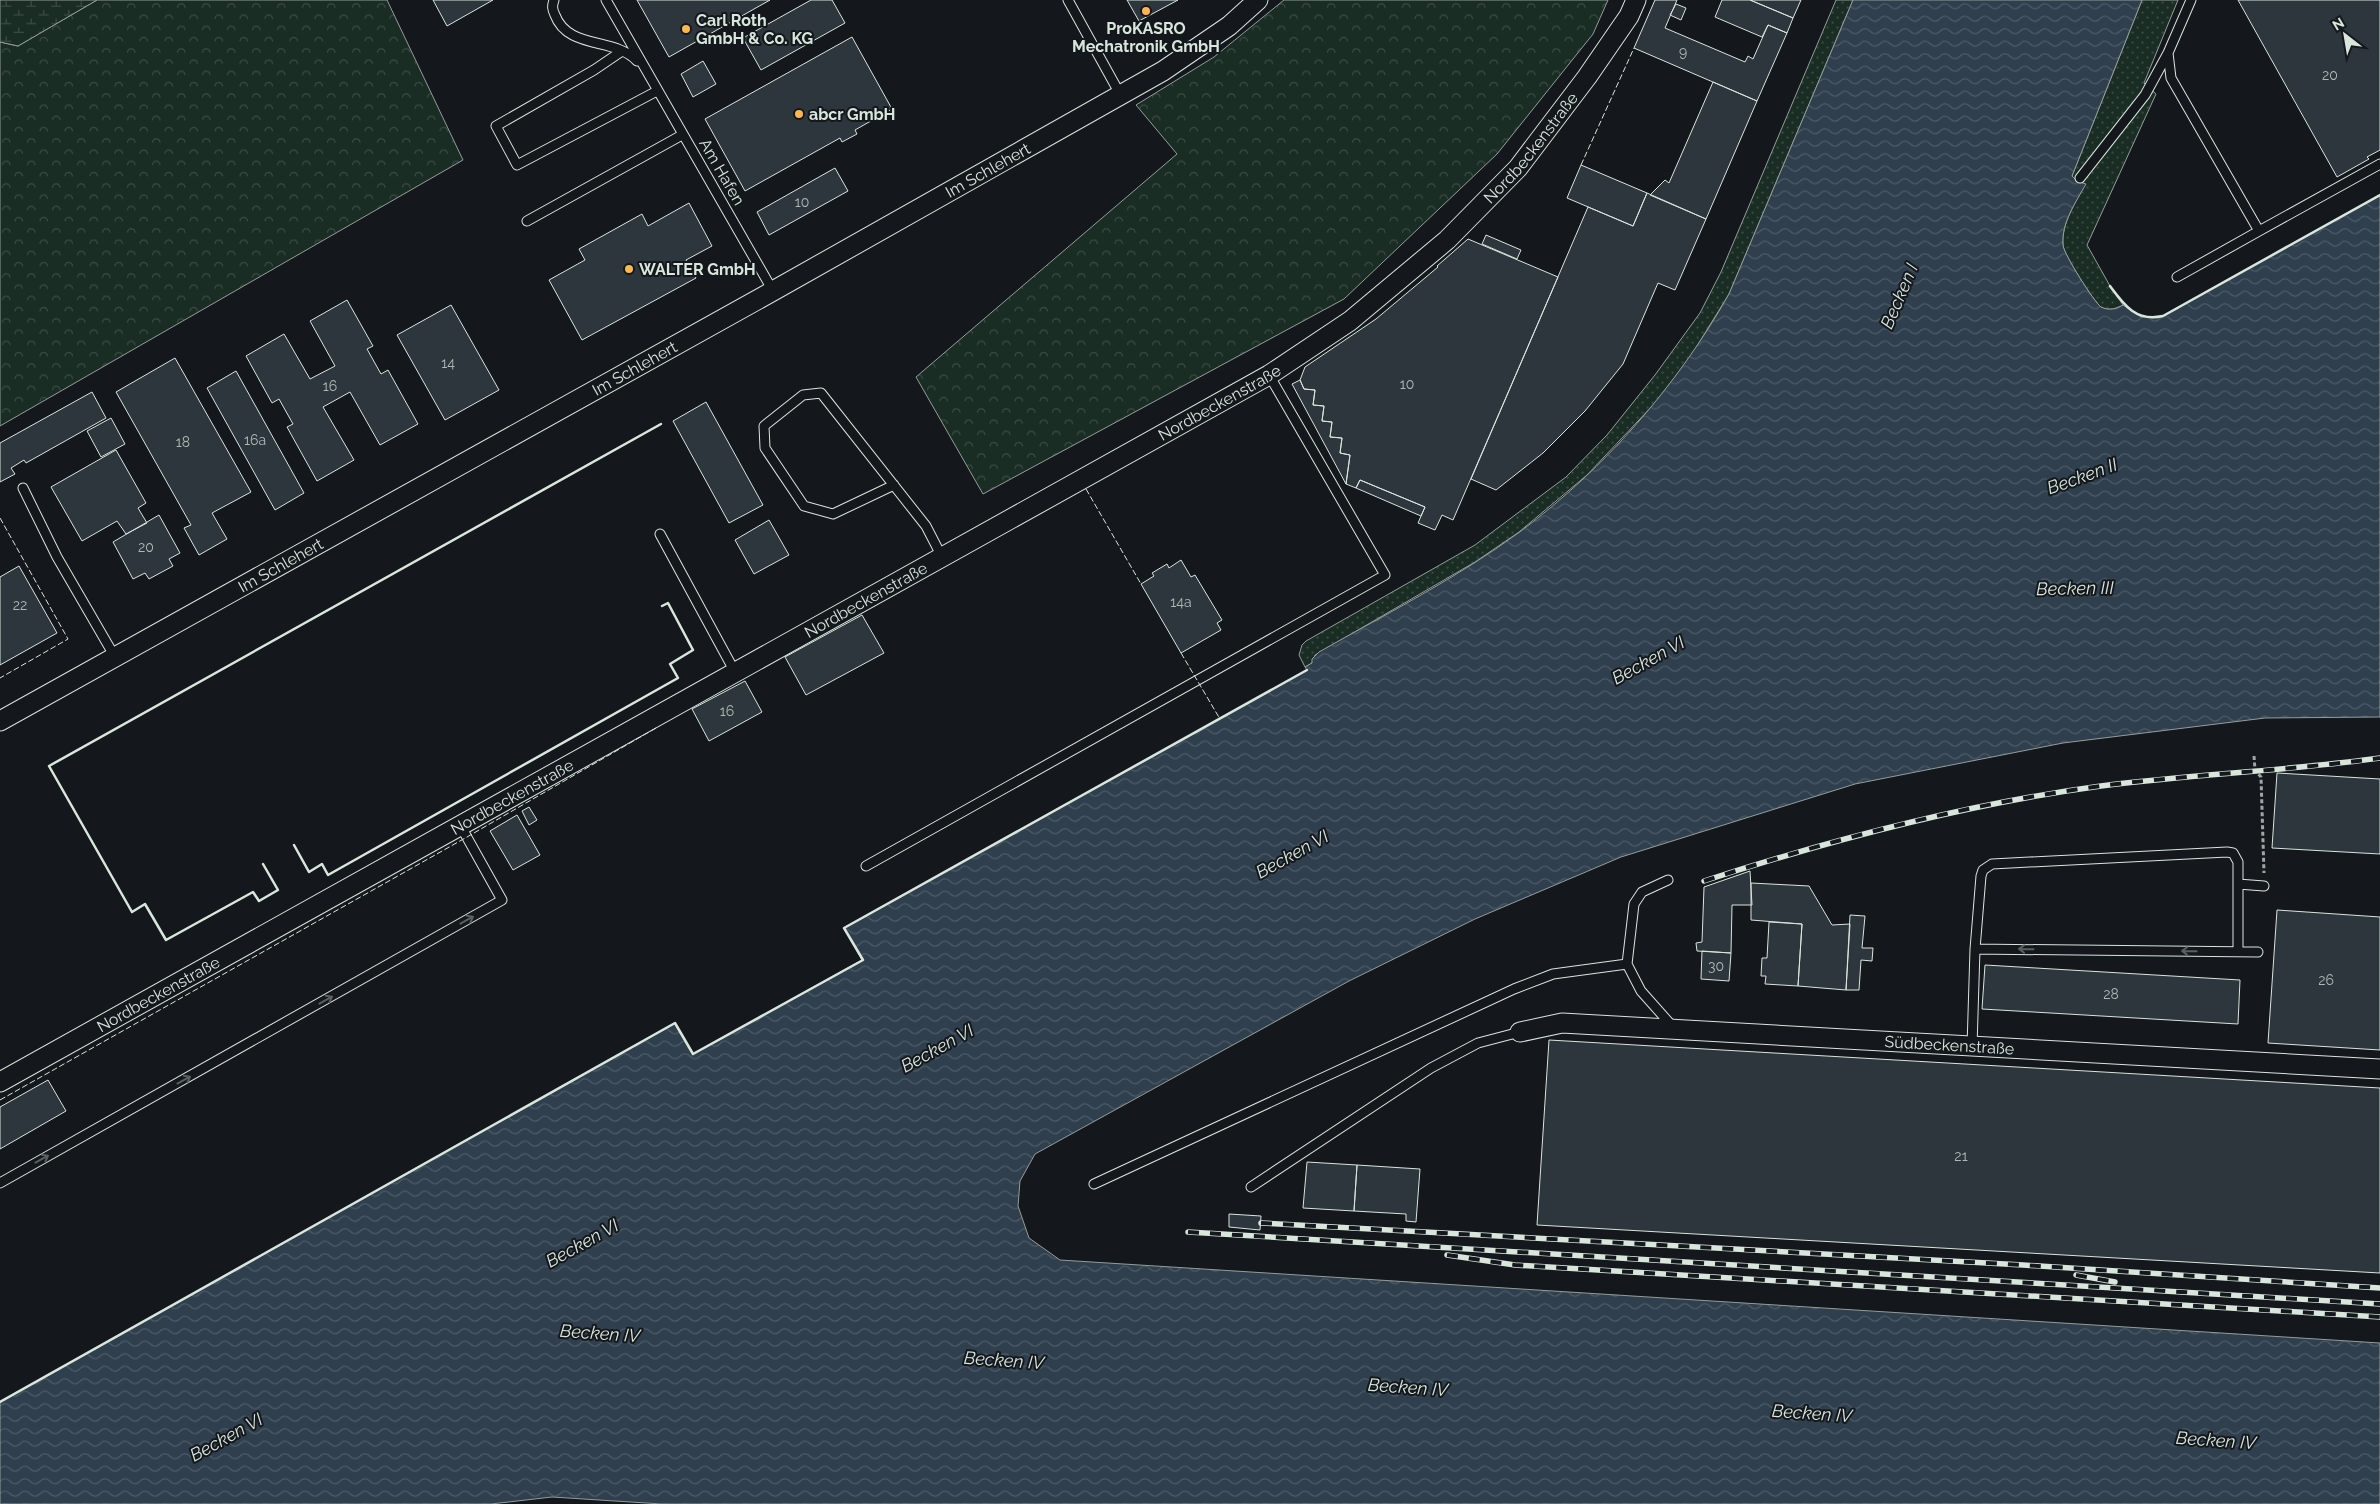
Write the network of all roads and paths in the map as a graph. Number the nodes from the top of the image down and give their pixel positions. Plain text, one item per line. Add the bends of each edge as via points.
1 (554, 0) edge
2 (606, 0) edge
3 (1068, 0) edge
4 (1258, 0) edge
5 (1636, 0) edge
6 (2191, 0) edge
7 (622, 51) junction
8 (2168, 53) junction
9 (644, 69) junction
10 (657, 91) junction
11 (1120, 94) junction
12 (682, 135) junction
13 (2380, 164) edge
14 (2080, 178) dead end
15 (527, 221) dead end
16 (2259, 231) junction
17 (2177, 277) dead end
18 (773, 291) junction
19 (1269, 375) junction
20 (894, 485) junction
21 (22, 488) dead end
22 (660, 534) dead end
23 (942, 557) junction
24 (114, 657) junction
25 (735, 672) junction
26 (0, 721) edge
27 (2254, 756) dead end
28 (464, 831) junction
29 (866, 866) dead end
30 (1668, 880) dead end
31 (2238, 884) junction
32 (2264, 886) joint
33 (1976, 949) junction
34 (2238, 952) junction
35 (2258, 952) dead end
36 (1627, 964) junction
37 (1676, 1030) junction
38 (1520, 1032) joint
39 (1972, 1047) junction
40 (2380, 1069) edge
41 (0, 1082) edge
42 (0, 1183) edge
43 (1094, 1184) dead end
44 (1251, 1188) dead end

1 - 7 lane, Am Hafen via 552,6 557,21 567,33
2 - 9 lane, Am Hafen
3 - 11 lane
4 - 11 street, Im Schlehert via 1229,26
5 - 19 street, Nordbeckenstraße via 1629,16 1587,77 1518,168 1447,240 1350,321
6 - 8 lane
7 - 9 lane, Am Hafen
7 - 10 lane via 496,126 517,165
8 - 14 lane via 2145,95
8 - 16 lane via 2171,78
9 - 10 lane, Am Hafen
10 - 12 lane, Am Hafen
11 - 18 street, Im Schlehert
12 - 15 lane
12 - 18 lane, Am Hafen
13 - 16 lane
16 - 17 lane
18 - 24 street, Im Schlehert
19 - 23 street, Nordbeckenstraße
19 - 29 lane via 1385,575
20 - 20 lane via 821,393 803,395 764,426 765,448 804,506 832,514
20 - 23 lane via 926,526
21 - 24 lane
22 - 25 lane
23 - 25 street, Nordbeckenstraße
24 - 26 street, Im Schlehert
25 - 28 street, Nordbeckenstraße
27 - 32 path via 2255,770 2261,777
28 - 41 street, Nordbeckenstraße
42 -> 28 lane via 502,900
30 - 36 lane via 1642,892 1634,904
31 - 32 lane
31 - 33 lane via 2237,858 2227,852 1992,864 1983,870 1981,876
31 - 34 lane
34 -> 33 lane
33 - 39 lane
34 - 35 lane
36 - 37 lane via 1641,990
36 - 43 lane via 1553,974 1514,989
37 - 38 street, Südbeckenstraße via 1562,1023
37 - 39 street, Südbeckenstraße
38 - 44 lane via 1478,1043 1431,1068
39 - 40 street, Südbeckenstraße

